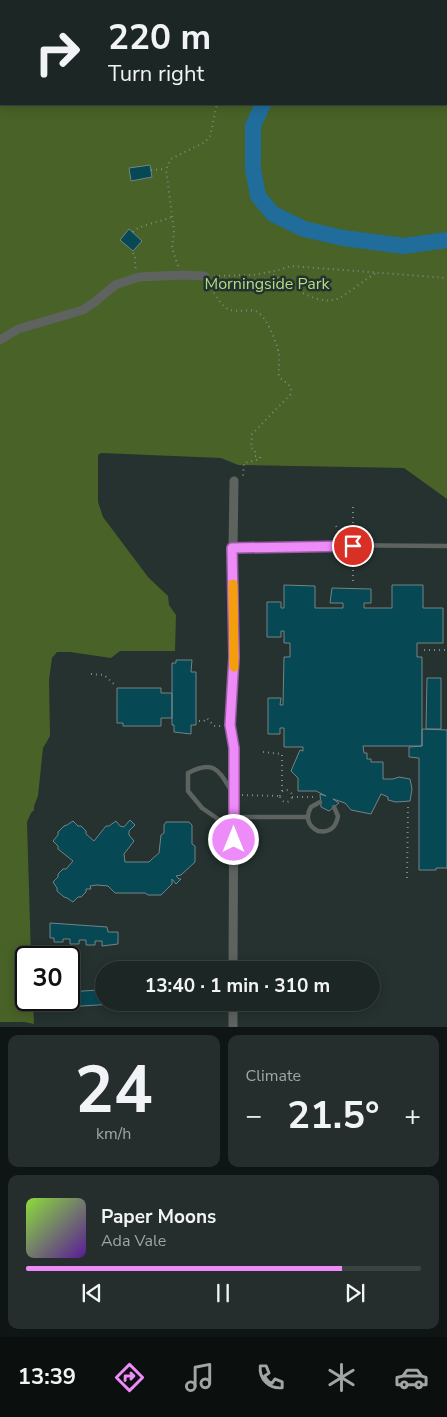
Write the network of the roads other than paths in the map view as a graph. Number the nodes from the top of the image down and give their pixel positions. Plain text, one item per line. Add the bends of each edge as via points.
1 (205, 276) road end
2 (0, 340) edge
3 (234, 480) road end
4 (447, 546) edge
5 (232, 548) junction
6 (234, 795) junction
7 (320, 802) road end
8 (334, 807) dead end
9 (234, 817) junction
10 (307, 817) junction
11 (234, 837) junction
12 (233, 961) edge
13 (233, 1011) edge
14 (233, 1027) edge

1 - 2 street via 139,277 115,285 83,310 18,329
3 - 5 street
4 - 5 lane
5 - 6 street via 234,657 230,725 234,748
6 - 9 street
6 - 11 lane via 214,768 200,766 188,772 188,791
7 - 10 lane via 311,807
8 - 10 lane via 337,822 328,831 318,832 312,828
9 - 10 lane
9 - 11 street
11 - 12 street
13 - 14 street

